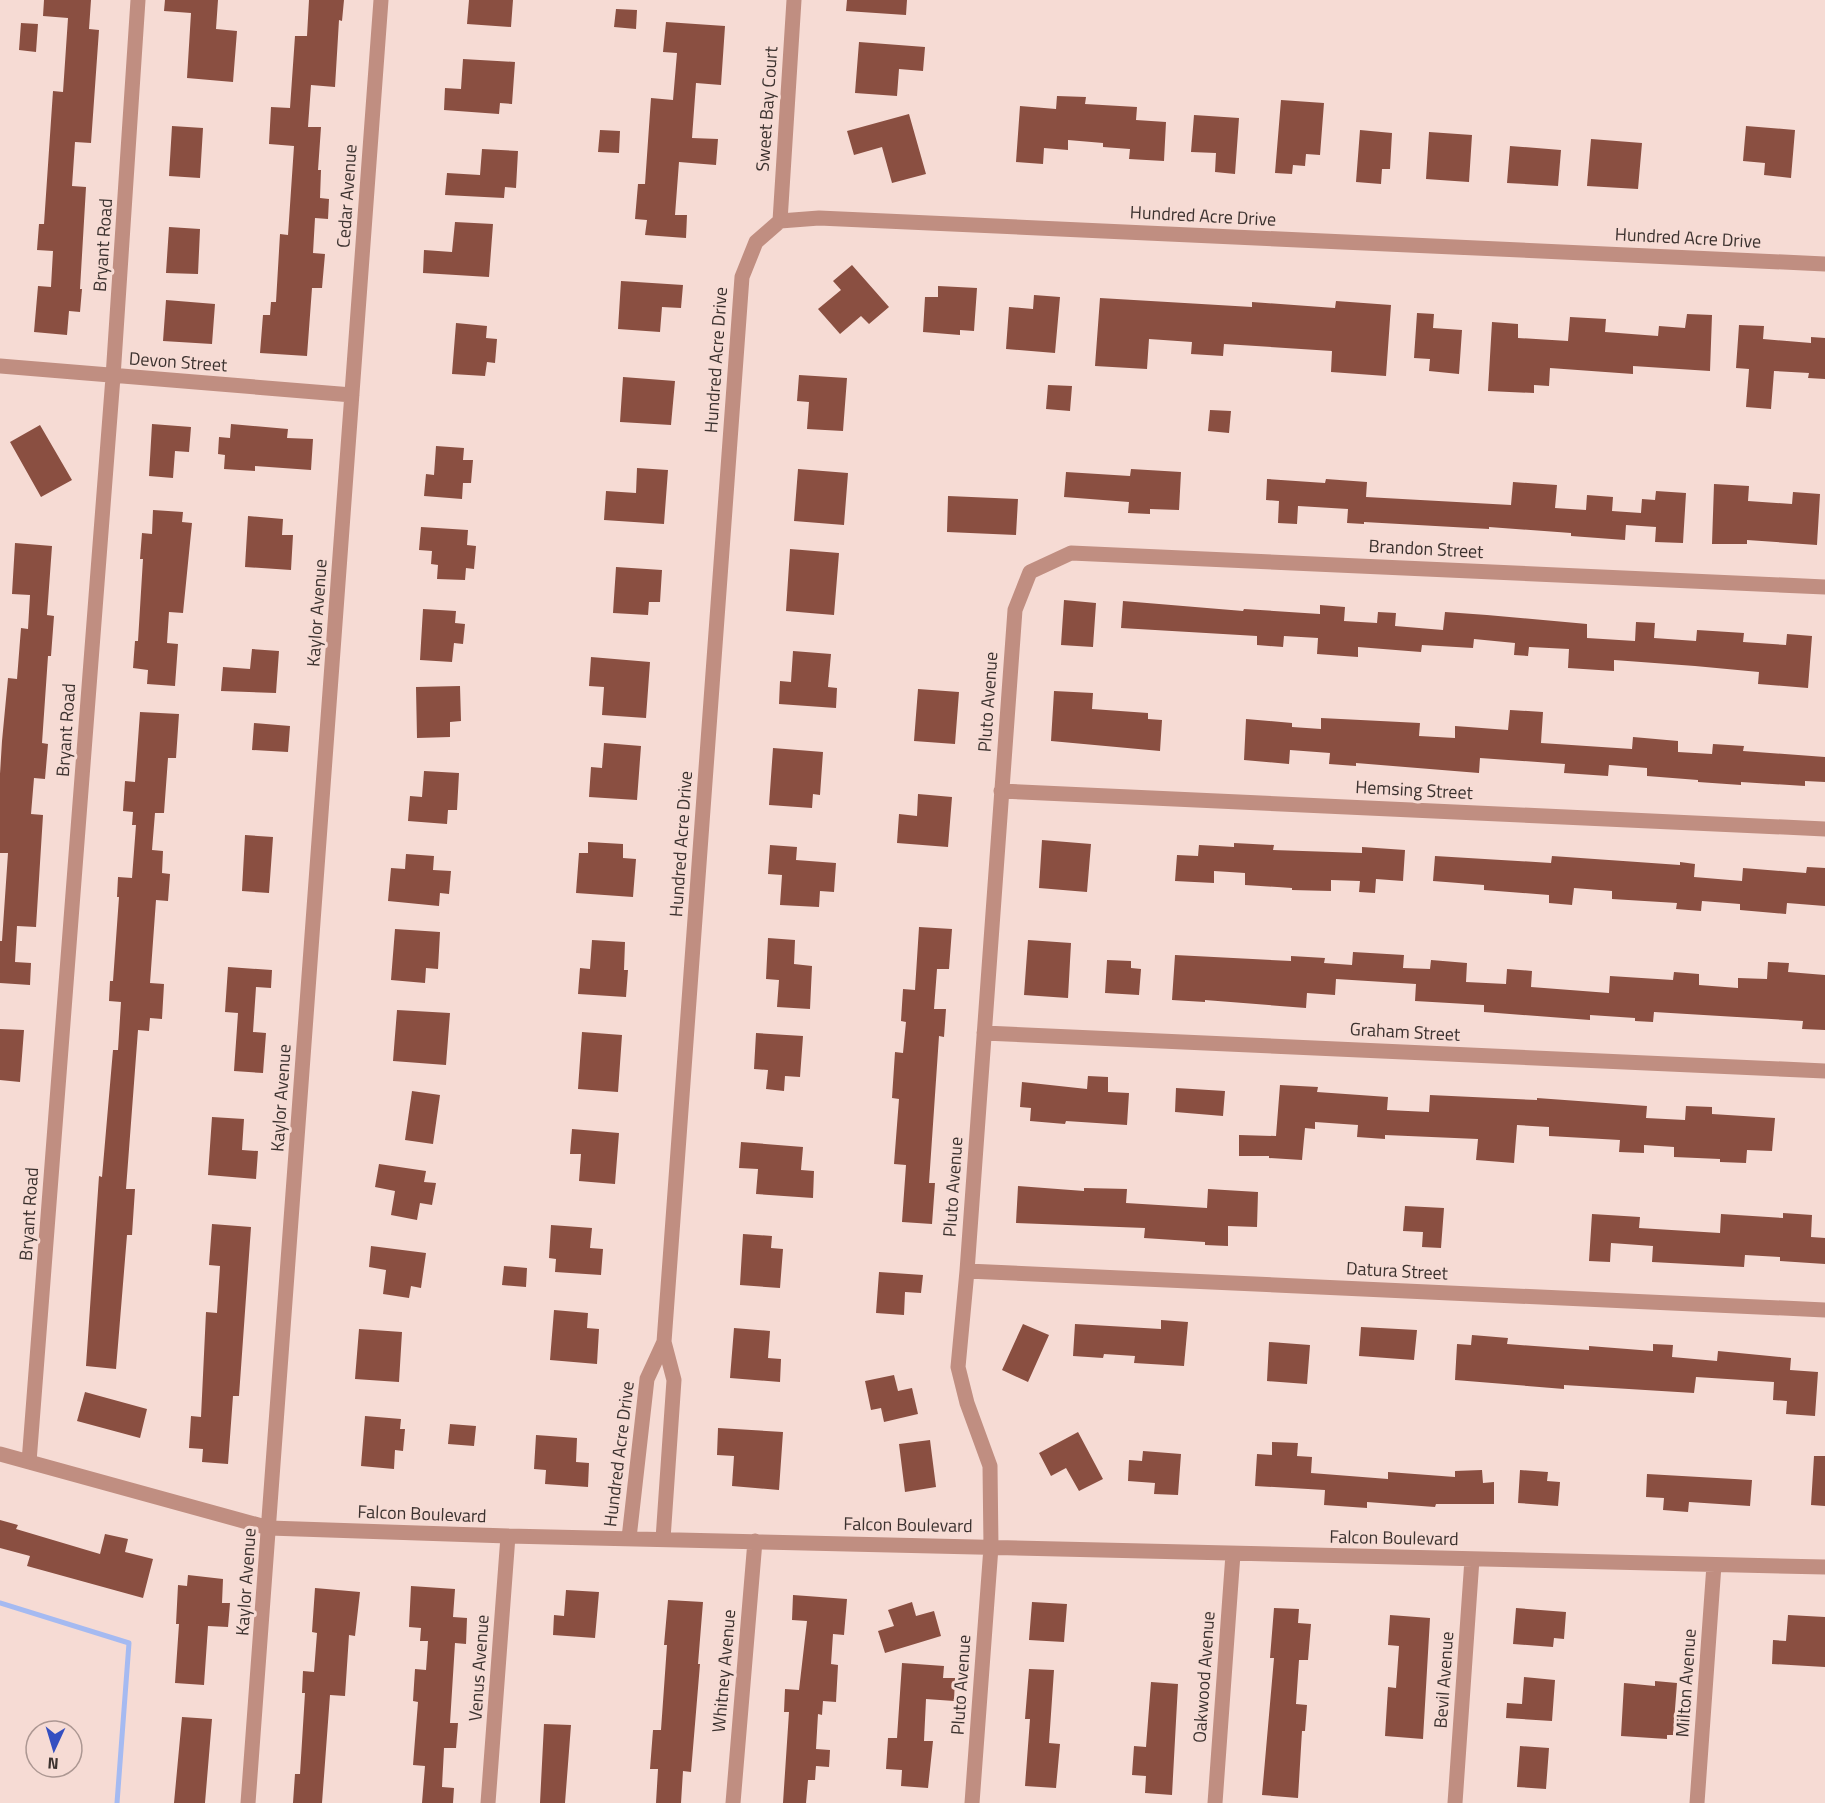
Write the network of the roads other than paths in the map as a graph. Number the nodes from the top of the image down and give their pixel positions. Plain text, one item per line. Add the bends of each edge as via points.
1 (138, 0) edge
2 (381, 0) edge
3 (794, 0) edge
4 (780, 221) junction
5 (1825, 264) edge
6 (0, 366) edge
7 (113, 376) junction
8 (352, 395) junction
9 (1030, 572) joint
10 (1825, 587) edge
11 (1001, 790) junction
12 (1825, 829) edge
13 (984, 1033) junction
14 (1825, 1071) edge
15 (967, 1271) junction
16 (1825, 1310) edge
17 (664, 1342) junction
18 (0, 1454) edge
19 (29, 1462) junction
20 (269, 1528) junction
21 (508, 1536) junction
22 (629, 1538) junction
23 (663, 1539) junction
24 (755, 1541) junction
25 (991, 1547) junction
26 (1233, 1554) junction
27 (1472, 1559) junction
28 (1714, 1565) junction
29 (1825, 1568) edge
30 (248, 1803) edge
31 (488, 1803) edge
32 (733, 1803) edge
33 (972, 1803) edge
34 (1215, 1803) edge
35 (1455, 1803) edge
36 (1697, 1803) edge

1 - 7 street, Bryant Road
2 - 8 street, Cedar Avenue
3 - 4 street, Sweet Bay Court
4 - 5 street, Hundred Acre Drive via 819,218
4 - 17 street, Hundred Acre Drive via 756,242 742,277
6 - 7 street, Devon Street
7 - 8 street, Devon Street
7 - 19 street, Bryant Road
8 - 20 street, Kaylor Avenue
9 - 10 street, Brandon Street via 1071,553
9 - 11 street, Pluto Avenue via 1015,610
11 - 12 street, Hemsing Street
11 - 13 street, Pluto Avenue
13 - 14 street, Graham Street
13 - 15 street, Pluto Avenue
15 - 16 street, Datura Street
15 - 25 street, Pluto Avenue via 958,1367 990,1466
17 - 22 street, Hundred Acre Drive via 647,1378
17 - 23 street, Hundred Acre Drive via 674,1380
18 - 19 street, Falcon Boulevard
19 - 20 street, Falcon Boulevard
20 - 21 street, Falcon Boulevard
20 - 30 street, Kaylor Avenue
21 - 22 street, Falcon Boulevard
21 - 31 street, Venus Avenue
22 - 23 street, Falcon Boulevard
23 - 24 street, Falcon Boulevard
24 - 25 street, Falcon Boulevard
24 - 32 street, Whitney Avenue
25 - 26 street, Falcon Boulevard
25 - 33 street, Pluto Avenue
26 - 27 street, Falcon Boulevard
26 - 34 street, Oakwood Avenue
27 - 28 street, Falcon Boulevard
27 - 35 street, Bevil Avenue
28 - 29 street, Falcon Boulevard
28 - 36 street, Milton Avenue

